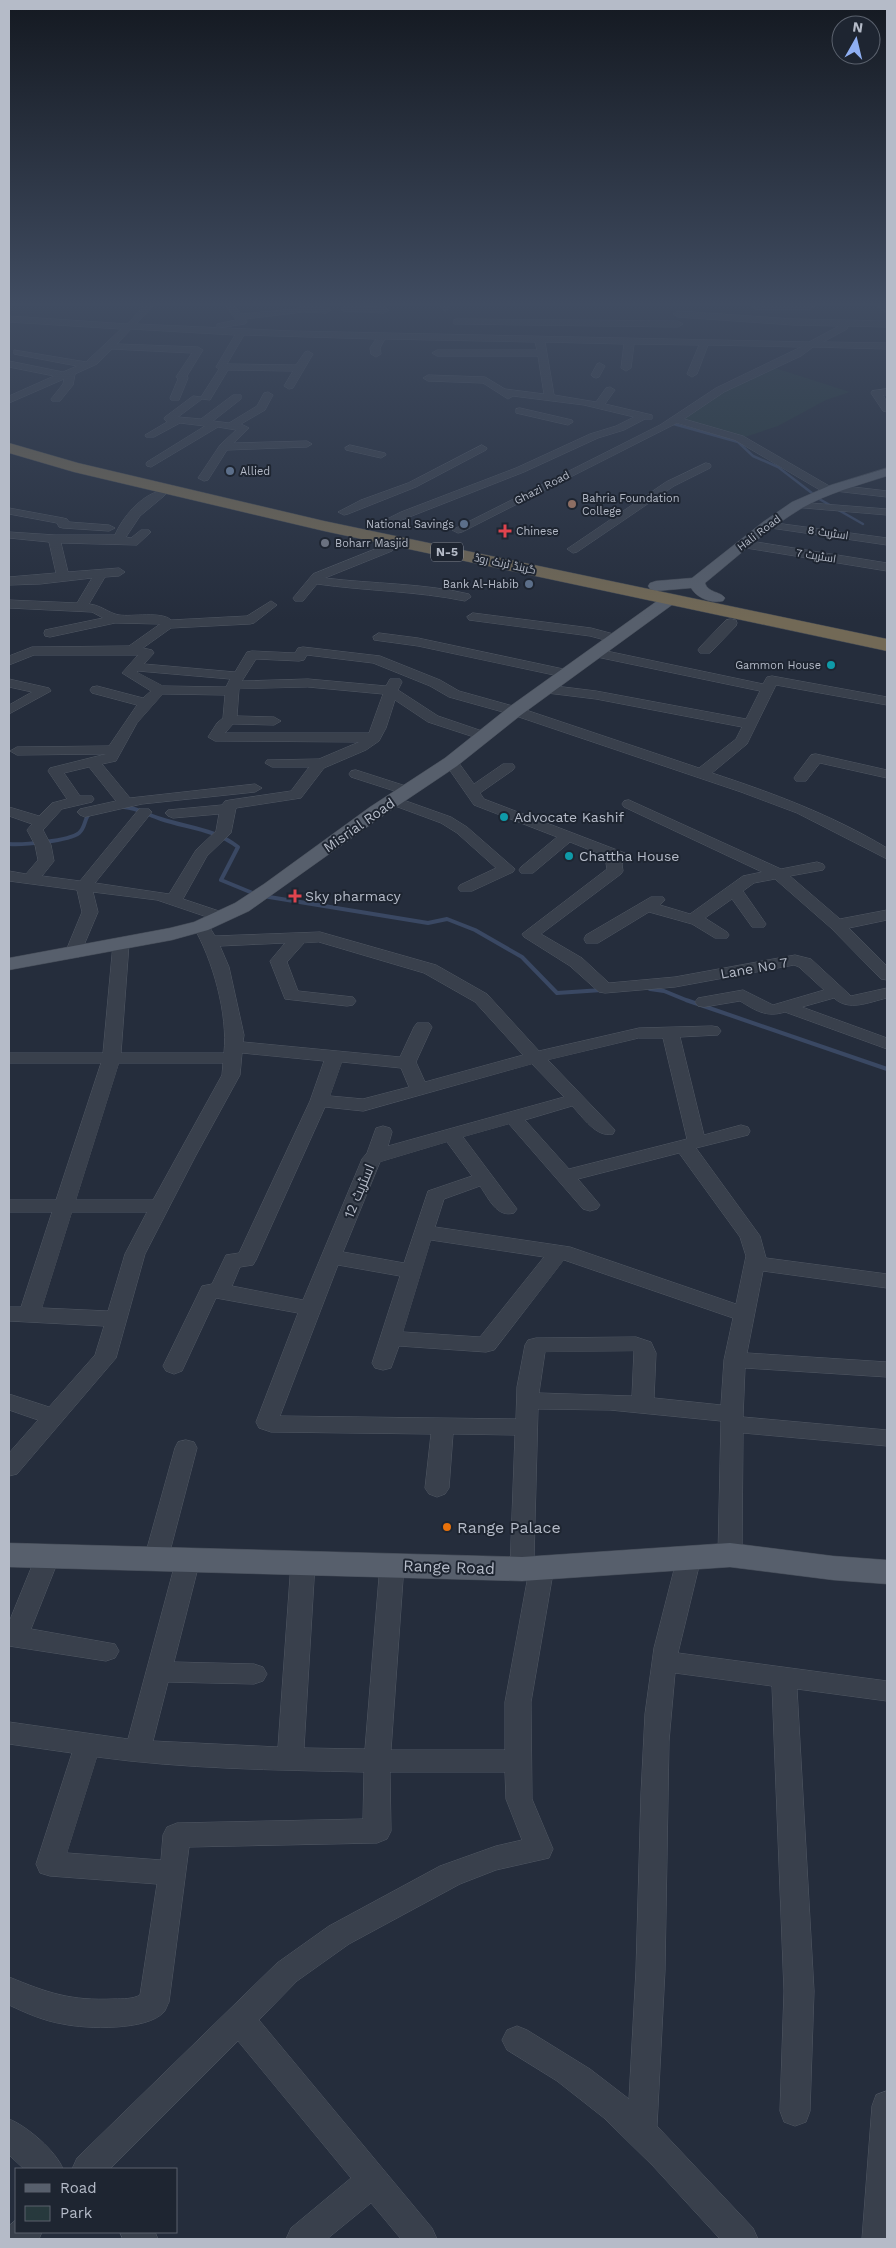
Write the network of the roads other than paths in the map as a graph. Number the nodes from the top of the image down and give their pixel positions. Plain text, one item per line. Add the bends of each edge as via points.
1 (182, 411) edge
2 (219, 411) edge
3 (256, 411) edge
4 (520, 411) dead end
5 (542, 411) junction
6 (569, 411) edge
7 (621, 411) edge
8 (689, 411) edge
9 (644, 416) junction
10 (178, 420) junction
11 (568, 422) dead end
12 (672, 422) junction
13 (203, 423) junction
14 (216, 424) junction
15 (231, 426) junction
16 (150, 435) dead end
17 (307, 444) dead end
18 (17, 447) edge
19 (224, 447) junction
20 (350, 448) dead end
21 (482, 448) dead end
22 (381, 455) dead end
23 (151, 464) dead end
24 (706, 466) dead end
25 (887, 472) edge
26 (204, 478) dead end
27 (830, 490) junction
28 (160, 494) dead end
29 (887, 494) edge
30 (247, 501) junction
31 (802, 502) junction
32 (9, 511) edge
33 (344, 512) dead end
34 (887, 512) edge
35 (389, 522) dead end
36 (771, 523) junction
37 (458, 530) dead end
38 (145, 532) dead end
39 (121, 534) junction
40 (9, 535) edge
41 (887, 538) edge
42 (55, 539) junction
43 (887, 542) edge
44 (744, 544) junction
45 (388, 548) dead end
46 (573, 549) dead end
47 (887, 567) edge
48 (119, 572) dead end
49 (101, 573) junction
50 (62, 576) junction
51 (313, 580) junction
52 (9, 581) edge
53 (697, 582) junction
54 (656, 586) junction
55 (299, 598) dead end
56 (465, 598) dead end
57 (716, 598) junction
58 (670, 599) junction
59 (9, 604) edge
60 (271, 605) dead end
61 (81, 606) junction
62 (473, 617) dead end
63 (63, 619) dead end
64 (115, 619) junction
65 (730, 623) dead end
66 (168, 624) junction
67 (887, 635) edge
68 (379, 637) dead end
69 (616, 639) junction
70 (887, 644) edge
71 (132, 650) junction
72 (705, 650) dead end
73 (597, 653) junction
74 (9, 661) edge
75 (133, 667) junction
76 (408, 672) junction
77 (568, 674) junction
78 (9, 683) edge
79 (234, 684) junction
80 (547, 689) junction
81 (767, 689) junction
82 (97, 690) dead end
83 (160, 690) junction
84 (389, 690) junction
85 (887, 701) edge
86 (145, 703) junction
87 (9, 710) edge
88 (515, 711) junction
89 (266, 717) dead end
90 (230, 720) junction
91 (749, 724) junction
92 (483, 736) junction
93 (374, 738) junction
94 (114, 750) junction
95 (17, 751) dead end
96 (92, 762) junction
97 (451, 762) junction
98 (272, 763) dead end
99 (321, 763) junction
100 (508, 768) dead end
101 (356, 774) dead end
102 (702, 774) junction
103 (887, 774) edge
104 (801, 778) dead end
105 (303, 784) junction
106 (471, 792) junction
107 (400, 796) junction
108 (121, 797) junction
109 (629, 804) dead end
110 (80, 807) junction
111 (228, 810) junction
112 (9, 811) edge
113 (144, 812) dead end
114 (173, 813) dead end
115 (42, 822) junction
116 (218, 835) joint
117 (567, 837) junction
118 (887, 854) edge
119 (817, 867) dead end
120 (527, 870) dead end
121 (778, 873) junction
122 (9, 876) edge
123 (30, 879) junction
124 (84, 886) junction
125 (466, 888) dead end
126 (734, 890) junction
127 (174, 900) junction
128 (887, 916) edge
129 (222, 917) junction
130 (693, 919) junction
131 (758, 924) dead end
132 (837, 925) junction
133 (205, 933) junction
134 (720, 935) dead end
135 (300, 937) junction
136 (592, 939) dead end
137 (121, 944) junction
138 (73, 953) junction
139 (9, 964) edge
140 (887, 975) edge
141 (835, 992) junction
142 (887, 993) edge
143 (347, 1001) dead end
144 (704, 1002) dead end
145 (786, 1007) junction
146 (423, 1027) dead end
147 (712, 1031) dead end
148 (670, 1032) junction
149 (887, 1044) edge
150 (233, 1052) junction
151 (335, 1056) junction
152 (536, 1057) junction
153 (9, 1058) edge
154 (112, 1058) junction
155 (406, 1063) junction
156 (419, 1089) junction
157 (577, 1099) junction
158 (319, 1101) junction
159 (512, 1117) junction
160 (606, 1130) dead end
161 (742, 1131) dead end
162 (383, 1132) dead end
163 (451, 1134) junction
164 (691, 1144) junction
165 (376, 1156) junction
166 (564, 1176) junction
167 (484, 1178) junction
168 (590, 1205) dead end
169 (9, 1206) edge
170 (63, 1206) junction
171 (160, 1206) junction
172 (507, 1209) dead end
173 (423, 1232) junction
174 (558, 1253) junction
175 (331, 1257) junction
176 (754, 1263) junction
177 (411, 1272) junction
178 (887, 1281) edge
179 (222, 1290) junction
180 (310, 1308) junction
181 (744, 1314) junction
182 (19, 1315) edge
183 (116, 1319) junction
184 (391, 1338) junction
185 (735, 1360) junction
186 (383, 1363) dead end
187 (174, 1366) dead end
188 (887, 1370) edge
189 (528, 1401) junction
190 (9, 1402) edge
191 (643, 1405) junction
192 (52, 1416) junction
193 (732, 1419) junction
194 (443, 1426) junction
195 (527, 1427) junction
196 (887, 1438) edge
197 (186, 1448) dead end
198 (9, 1468) edge
199 (437, 1488) dead end
200 (9, 1555) edge
201 (730, 1555) junction
202 (48, 1556) junction
203 (689, 1558) junction
204 (156, 1559) junction
205 (188, 1560) junction
206 (303, 1563) junction
207 (392, 1565) junction
208 (532, 1568) junction
209 (887, 1572) edge
210 (12, 1636) edge
211 (106, 1651) dead end
212 (664, 1661) junction
213 (158, 1672) junction
214 (254, 1674) dead end
215 (784, 1677) junction
216 (887, 1691) edge
217 (9, 1733) edge
218 (88, 1744) junction
219 (138, 1750) junction
220 (290, 1760) junction
221 (377, 1762) junction
222 (518, 1762) junction
223 (173, 1873) junction
224 (9, 1992) edge
225 (239, 2019) junction
226 (517, 2040) dead end
227 (887, 2106) edge
228 (794, 2112) dead end
229 (641, 2132) junction
230 (9, 2134) edge
231 (46, 2168) edge
232 (89, 2168) edge
233 (372, 2181) junction
234 (302, 2239) edge
235 (420, 2239) edge
236 (742, 2239) edge
237 (878, 2239) edge

1 - 10 street via 169,419
2 - 13 street
3 - 15 street
4 - 5 street
5 - 6 street
5 - 11 street
7 - 9 street
8 - 12 street, Ghazi Road
9 - 12 street
9 - 35 street
10 - 13 street
10 - 16 street
12 - 27 street via 743,440 750,447
12 - 37 street, Ghazi Road
13 - 14 street
14 - 15 street
14 - 23 street
15 - 19 street via 244,428
17 - 19 street
18 - 30 highway, گرینڈ ٹرنک روڈ / N-5 via 74,467
19 - 26 street
20 - 22 street
21 - 33 street via 412,485
24 - 46 street via 670,484
25 - 27 main road, Hali Road
27 - 29 street
27 - 31 main road, Hali Road
28 - 39 street via 139,509
30 - 30 highway via 122,473 132,470
30 - 54 highway, گرینڈ ٹرنک روڈ / N-5
30 - 58 highway, گرینڈ ٹرنک روڈ / N-5 via 324,526
31 - 34 street
31 - 36 main road, Hali Road
32 - 39 street via 63,521 63,525
36 - 41 street
36 - 43 street, اسٹریٹ 8
36 - 44 main road, Hali Road
38 - 39 street via 135,542 124,542
39 - 42 street
40 - 42 street
42 - 50 street via 54,548
44 - 47 street, اسٹریٹ 7
44 - 53 main road, Hali Road
45 - 51 street
48 - 49 street
49 - 50 street
49 - 61 street
50 - 52 street
51 - 55 street
51 - 56 street via 436,591
53 - 54 main road, Hali Road via 682,586
53 - 57 main road via 702,592
54 - 57 highway, گرینڈ ٹرنک روڈ / N-5
57 - 67 highway, گرینڈ ٹرنک روڈ / N-5
58 - 69 main road, Misrial Road
58 - 70 highway, گرینڈ ٹرنک روڈ / N-5
59 - 61 street
60 - 66 street via 250,620
61 - 64 street via 95,608
62 - 69 street via 591,632
63 - 64 street via 52,632
64 - 66 street via 164,620
65 - 72 street
66 - 71 street
68 - 77 street via 418,642
69 - 73 main road, Misrial Road
71 - 74 street via 32,651
71 - 75 street via 147,653
73 - 77 main road, Misrial Road
73 - 81 street
75 - 79 street
75 - 83 street via 129,673
76 - 79 street via 375,659 303,651 299,658 252,655
76 - 84 street
76 - 88 street via 454,694
77 - 80 main road, Misrial Road
78 - 87 street via 44,691
79 - 83 street
79 - 84 street via 308,683
79 - 90 street
80 - 88 main road, Misrial Road
80 - 91 street
81 - 85 street via 772,680
81 - 91 street
82 - 86 street
83 - 86 street
84 - 92 street via 433,719
84 - 93 street
86 - 94 street via 128,723
88 - 92 main road, Misrial Road
88 - 102 street
89 - 90 street
90 - 93 street via 215,737
91 - 102 street via 742,741
92 - 97 main road, Misrial Road
93 - 99 street via 346,755
94 - 95 street
94 - 96 street via 111,758
96 - 108 street
96 - 110 street via 54,772
97 - 106 street
97 - 107 main road, Misrial Road
98 - 99 street
99 - 105 street
100 - 106 street
101 - 107 street
102 - 118 street via 802,810
103 - 104 street via 816,758
105 - 108 street
105 - 111 street via 296,795 230,804
106 - 117 street via 479,802
107 - 125 street via 462,830 507,870
107 - 129 main road, Misrial Road via 271,888
108 - 110 street
109 - 121 street
110 - 115 street via 58,806
111 - 114 street
111 - 116 street
112 - 115 street
113 - 124 street
115 - 123 street via 35,830 46,860
116 - 127 street via 199,858
117 - 120 street
117 - 141 street, Lane No 7 via 619,855 614,863 616,871 530,934 576,962 605,988 675,982 795,960 805,963
119 - 121 street
121 - 126 street via 749,879
121 - 132 street
122 - 123 street
123 - 124 street
124 - 127 street
124 - 138 street via 90,912
126 - 130 street
126 - 131 street
127 - 129 street
128 - 132 street
129 - 133 main road, Misrial Road
130 - 134 street
130 - 136 street via 653,903
132 - 140 street
133 - 135 street
133 - 137 main road, Misrial Road
133 - 150 street via 221,967 235,1035
135 - 143 street via 278,961 290,995
135 - 152 street via 320,936 430,969 481,998
137 - 138 main road, Misrial Road
137 - 154 street
138 - 139 main road, Misrial Road
141 - 142 street, Lane No 7 via 852,1001
141 - 145 street
144 - 145 street via 742,995 769,1010
145 - 149 street
146 - 155 street
147 - 148 street
148 - 152 street via 639,1033
148 - 164 street
150 - 151 street
150 - 154 street
150 - 171 street via 231,1075
151 - 155 street
151 - 158 street
152 - 156 street
152 - 157 street
153 - 154 street
154 - 170 street
155 - 156 street
156 - 158 street via 363,1105
157 - 159 street, اسٹریٹ 12
157 - 160 street
158 - 179 street via 246,1260 233,1260
159 - 163 street, اسٹریٹ 12
159 - 166 street
161 - 164 street
162 - 165 street
163 - 165 street, اسٹریٹ 12
163 - 167 street
164 - 166 street
164 - 176 street via 750,1236 756,1256
165 - 175 street, اسٹریٹ 12
166 - 168 street
167 - 172 street
167 - 173 street via 435,1195
169 - 170 street
170 - 171 street
170 - 182 street
171 - 183 street via 135,1254
173 - 174 street
173 - 177 street
174 - 181 street via 570,1254
174 - 184 street via 486,1346
175 - 177 street
175 - 180 street, اسٹریٹ 12
176 - 178 street
176 - 181 street
177 - 184 street
179 - 180 street
179 - 187 street via 213,1289 207,1294
180 - 194 street, اسٹریٹ 12 via 267,1422
181 - 185 street
182 - 183 street
183 - 192 street via 105,1358
184 - 186 street
185 - 188 street
185 - 193 street
189 - 191 street
189 - 191 street via 536,1345 636,1344 643,1347 645,1353
189 - 195 street
190 - 192 street
191 - 193 street
192 - 198 street
193 - 196 street
193 - 201 street
194 - 195 street
194 - 199 street
195 - 208 street
197 - 204 street
200 - 202 main road, Range Road
201 - 203 main road, Range Road
201 - 209 main road, Range Road
202 - 204 main road, Range Road
202 - 210 street
203 - 208 main road, Range Road
203 - 212 street
204 - 205 main road, Range Road
205 - 206 main road, Range Road
205 - 213 street
206 - 207 main road, Range Road
206 - 220 street
207 - 208 main road, Range Road
207 - 221 street
208 - 222 street via 518,1702
210 - 211 street
212 - 215 street
212 - 229 street via 654,1776 652,1938 647,2072
213 - 214 street
213 - 219 street
215 - 216 street
215 - 228 street via 799,1992
217 - 218 street
218 - 219 street
218 - 223 street via 50,1864
219 - 220 street
220 - 221 street
221 - 222 street
221 - 223 street via 377,1831 177,1835
222 - 225 street via 519,1799 539,1850 496,1858 450,1875 339,1935 287,1972
223 - 224 street via 154,2002 148,2007 131,2012 69,2013 38,2005
225 - 232 street
225 - 233 street
226 - 229 street via 585,2082
227 - 237 street
229 - 236 street
230 - 231 street
233 - 234 street
233 - 235 street

